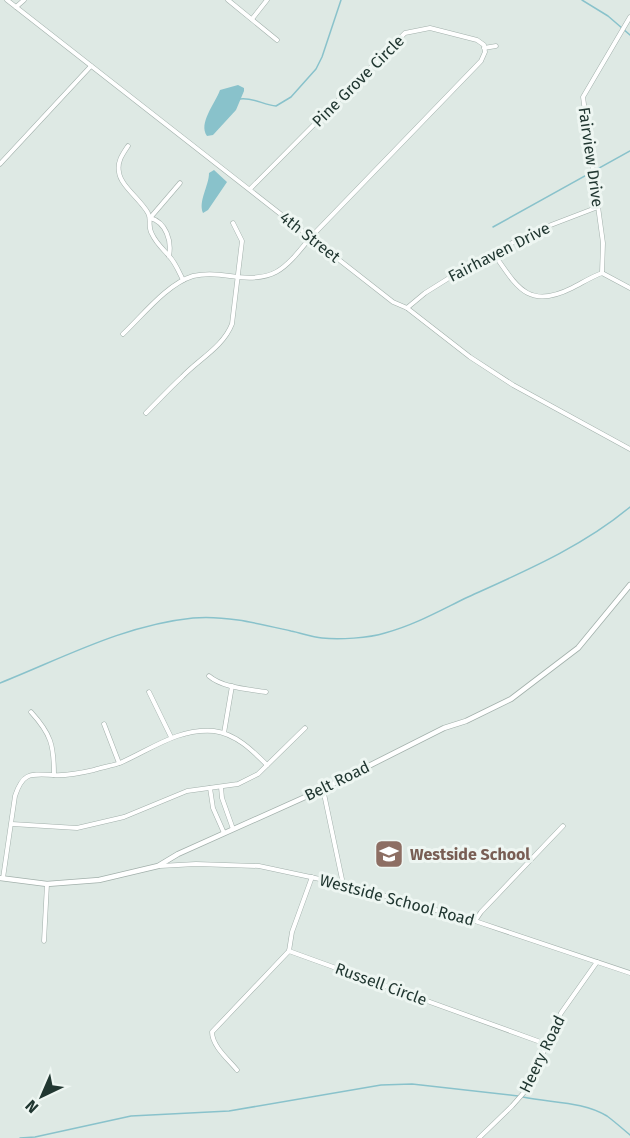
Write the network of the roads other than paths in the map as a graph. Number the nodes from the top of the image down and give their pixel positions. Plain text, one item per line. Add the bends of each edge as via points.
1 (7, 0) edge
2 (24, 0) edge
3 (228, 0) edge
4 (267, 0) edge
5 (16, 7) junction
6 (630, 17) edge
7 (252, 19) junction
8 (278, 40) dead end
9 (496, 46) dead end
10 (484, 48) junction
11 (91, 66) junction
12 (128, 146) dead end
13 (0, 164) edge
14 (180, 183) dead end
15 (250, 189) junction
16 (598, 207) junction
17 (150, 218) junction
18 (232, 224) dead end
19 (310, 238) junction
20 (494, 254) junction
21 (169, 256) junction
22 (602, 273) junction
23 (237, 277) junction
24 (183, 280) junction
25 (630, 288) edge
26 (407, 309) junction
27 (123, 334) dead end
28 (146, 413) dead end
29 (630, 450) edge
30 (630, 585) edge
31 (209, 676) dead end
32 (232, 686) junction
33 (149, 692) dead end
34 (266, 692) dead end
35 (30, 712) dead end
36 (104, 724) dead end
37 (305, 728) dead end
38 (224, 733) junction
39 (171, 737) junction
40 (119, 763) junction
41 (267, 765) junction
42 (54, 775) junction
43 (221, 786) junction
44 (210, 788) junction
45 (323, 789) junction
46 (12, 824) junction
47 (563, 826) dead end
48 (232, 829) junction
49 (224, 833) junction
50 (158, 866) junction
51 (312, 877) junction
52 (2, 878) edge
53 (46, 884) junction
54 (343, 884) junction
55 (475, 921) junction
56 (44, 941) dead end
57 (289, 951) junction
58 (597, 962) junction
59 (630, 973) edge
60 (546, 1044) junction
61 (237, 1070) dead end
62 (479, 1138) edge

1 - 5 street, 4th Street
2 - 5 street
3 - 7 street
4 - 7 street
5 - 11 street, 4th Street
6 - 16 street, Fairview Drive via 583,97
7 - 8 street
9 - 10 street
10 - 15 street, Pine Grove Circle via 477,40 430,28 405,33
10 - 19 street via 480,61
11 - 13 street
11 - 15 street, 4th Street
12 - 17 street via 119,160 119,175
14 - 17 street
15 - 19 street, 4th Street
16 - 20 street, Fairhaven Drive via 530,233
16 - 22 street, Fairview Drive
17 - 21 street via 148,226
17 - 21 street via 169,238
18 - 23 street via 242,241
19 - 23 street via 290,263 274,274 254,279
19 - 26 street, 4th Street
20 - 22 street via 517,287 536,297 555,295
20 - 26 street, Fairhaven Drive via 425,293
21 - 24 street
22 - 25 street
23 - 24 street via 213,274
23 - 28 street via 228,335
24 - 27 street
26 - 29 street, 4th Street via 513,385
30 - 45 street, Belt Road via 578,648 511,699
31 - 32 street
32 - 34 street
32 - 38 street
33 - 39 street
35 - 42 street via 51,739
36 - 40 street
37 - 41 street
38 - 39 street via 199,731
38 - 41 street via 240,741
39 - 40 street
40 - 42 street
41 - 43 street via 249,780
42 - 46 street via 36,773 24,779 15,796
43 - 44 street
43 - 48 street
44 - 46 street via 187,791 124,817 77,828
44 - 49 street via 213,808
45 - 48 street, Belt Road
45 - 54 street
46 - 52 street
47 - 55 street
48 - 49 street, Belt Road
49 - 50 street, Belt Road
50 - 51 street, Westside School Road via 259,866
50 - 53 street, Belt Road via 99,880
51 - 54 street, Westside School Road
51 - 57 street
52 - 53 street, Belt Road
53 - 56 street
54 - 55 street, Westside School Road
55 - 58 street, Westside School Road
57 - 60 street, Russell Circle
57 - 61 street via 212,1032 211,1036
58 - 59 street, Westside School Road
58 - 60 street, Heery Road via 561,1013
60 - 62 street, Heery Road via 527,1089

